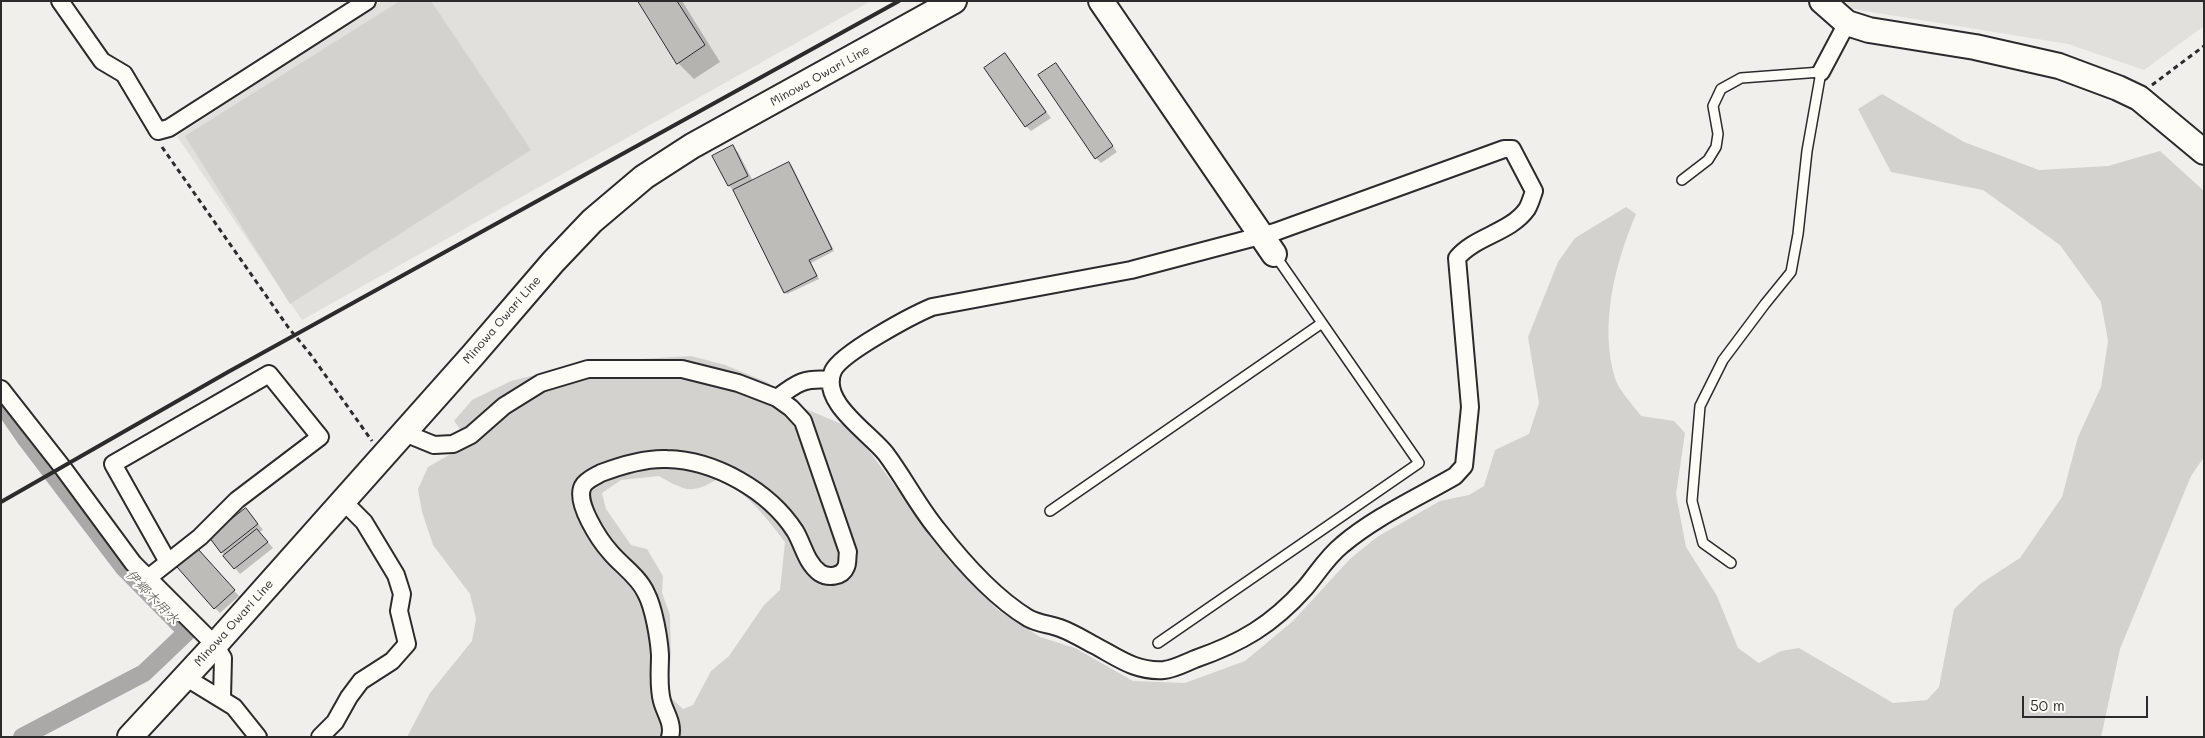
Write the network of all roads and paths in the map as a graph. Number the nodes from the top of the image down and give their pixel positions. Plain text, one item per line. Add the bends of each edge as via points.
1 (60, 1) edge
2 (367, 1) edge
3 (954, 1) edge
4 (1101, 1) edge
5 (1822, 1) edge
6 (1847, 23) junction
7 (2204, 46) edge
8 (1821, 72) junction
9 (2139, 98) junction
10 (158, 131) junction
11 (2204, 152) edge
12 (1682, 180) dead end
13 (1267, 244) junction
14 (1322, 323) junction
15 (831, 380) junction
16 (1, 390) edge
17 (777, 398) junction
18 (406, 430) junction
19 (383, 455) junction
20 (343, 501) junction
21 (1050, 511) dead end
22 (168, 562) junction
23 (1731, 563) dead end
24 (148, 578) junction
25 (1158, 643) dead end
26 (215, 645) junction
27 (185, 678) junction
28 (222, 698) junction
29 (130, 737) edge
30 (258, 737) edge
31 (320, 737) edge
32 (670, 737) edge

1 - 10 street via 102,61 124,74
2 - 10 street via 169,128
3 - 18 main road, Minowa Owari Line via 692,146 644,177 592,221 553,262
4 - 13 main road
5 - 6 main road
6 - 8 street
6 - 9 main road via 2059,66
7 - 9 path
8 - 12 lane via 1741,78 1721,89 1713,106 1718,134 1716,147 1708,160
8 - 23 lane via 1791,272 1724,360 1700,406 1692,501 1703,543
9 - 11 main road
10 - 19 path via 161,145 172,161 288,327
13 - 14 lane
13 - 15 street via 932,307 846,357 833,369
13 - 15 street via 1284,229 1504,149 1512,149 1534,191 1528,208 1517,220 1465,248 1457,258 1470,407 1464,466 1455,476 1351,537 1274,620 1257,632 1221,651 1165,670 1125,664 1059,628 1038,623 994,590 936,528 885,452 848,416 834,396
14 - 21 lane
14 - 25 lane via 1419,463
15 - 17 street via 809,378
16 - 24 street via 133,563
17 - 18 street via 738,383 682,369 588,369 541,383 504,406 471,435 453,444 434,445
17 - 32 street via 803,421 810,439 848,552 846,568 839,574 820,573 809,560 795,531 773,505 722,472 667,458 616,467 595,476 583,486 584,509 598,534 610,553 646,592 660,652 662,700 672,732
18 - 19 main road, Minowa Owari Line
19 - 20 main road, Minowa Owari Line
20 - 26 main road, Minowa Owari Line
20 - 31 street via 364,522 396,575 402,594 399,611 407,644 392,661 360,680 335,722
22 - 22 street via 237,500 320,437 269,374 113,464
22 - 24 street
24 - 26 street
26 - 27 main road, Minowa Owari Line
26 - 28 street via 223,658
27 - 28 street
27 - 29 main road, Minowa Owari Line
28 - 30 street via 234,707

